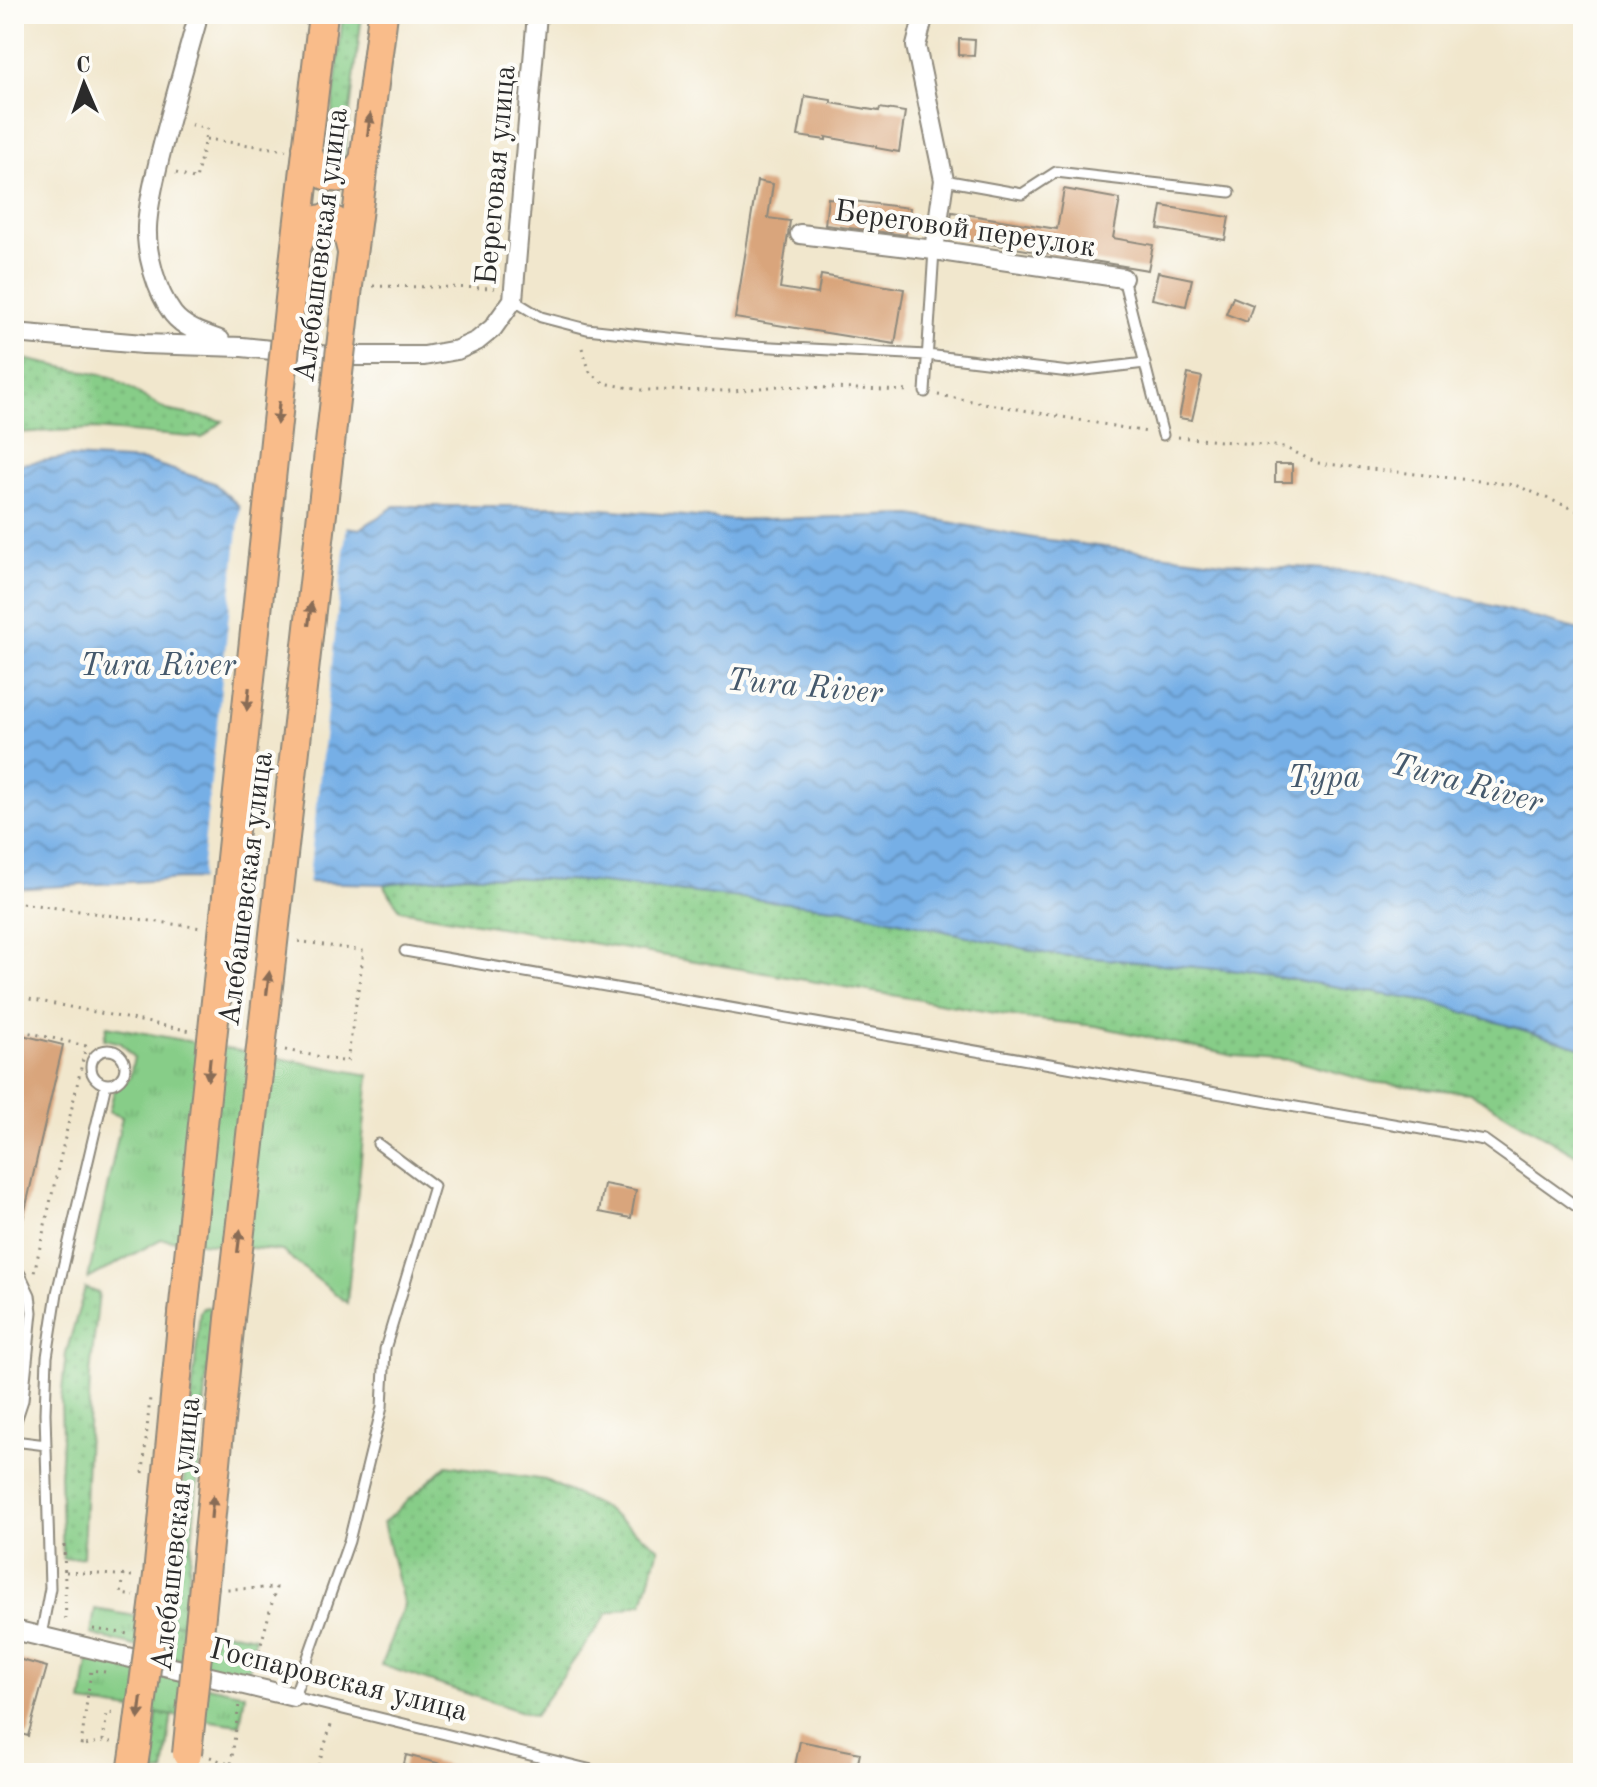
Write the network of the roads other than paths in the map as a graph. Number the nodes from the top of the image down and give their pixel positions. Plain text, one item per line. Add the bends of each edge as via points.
1 (197, 14) edge
2 (323, 14) edge
3 (383, 14) edge
4 (537, 14) edge
5 (924, 14) edge
6 (297, 148) junction
7 (364, 160) junction
8 (944, 180) junction
9 (1230, 192) dead end
10 (800, 234) dead end
11 (296, 250) junction
12 (934, 250) junction
13 (352, 252) junction
14 (1123, 278) joint
15 (513, 300) junction
16 (14, 333) edge
17 (242, 347) junction
18 (927, 355) junction
19 (1145, 363) junction
20 (925, 392) road end
21 (1163, 435) road end
22 (405, 951) dead end
23 (106, 1084) dead end
24 (378, 1144) dead end
25 (1583, 1211) edge
26 (14, 1271) edge
27 (14, 1427) edge
28 (14, 1441) edge
29 (46, 1445) junction
30 (14, 1630) edge
31 (41, 1636) junction
32 (294, 1697) junction
33 (127, 1753) edge
34 (191, 1760) edge
35 (604, 1773) edge

1 - 17 street via 150,200 151,260 174,316 196,332
2 - 6 main road, Алебашевская улица
7 -> 3 main road, Алебашевская улица
4 - 15 street, Береговая улица
5 - 8 street via 916,46
6 - 7 main road via 325,175 351,174
6 - 11 main road, Алебашевская улица
7 - 13 main road, Алебашевская улица
8 - 9 lane via 1022,194 1056,172
8 - 12 street
10 - 12 street, Береговой переулок
11 - 13 main road via 306,227 329,220 343,228
11 -> 33 main road, Алебашевская улица, bridge via 183,1314
12 - 14 street, Береговой переулок
12 - 18 lane
34 -> 13 main road, Алебашевская улица, bridge via 214,1587 230,1319 358,286
14 - 19 lane
15 - 17 street, Береговая улица via 477,341 424,356 330,356
15 - 18 lane via 541,317 587,329 752,346
16 - 17 street, Береговая улица
18 - 19 lane via 1069,372
18 - 20 lane
19 - 21 lane
22 - 25 lane via 1484,1140
23 - 29 lane via 55,1305 47,1357
24 - 32 lane via 434,1186 385,1349 382,1407 349,1541
26 - 27 lane via 30,1295 32,1312 23,1400
28 - 29 lane
29 - 31 lane via 50,1588
30 - 31 street, Госпаровская улица
31 - 32 street, Госпаровская улица
32 - 35 lane, Госпаровская улица

